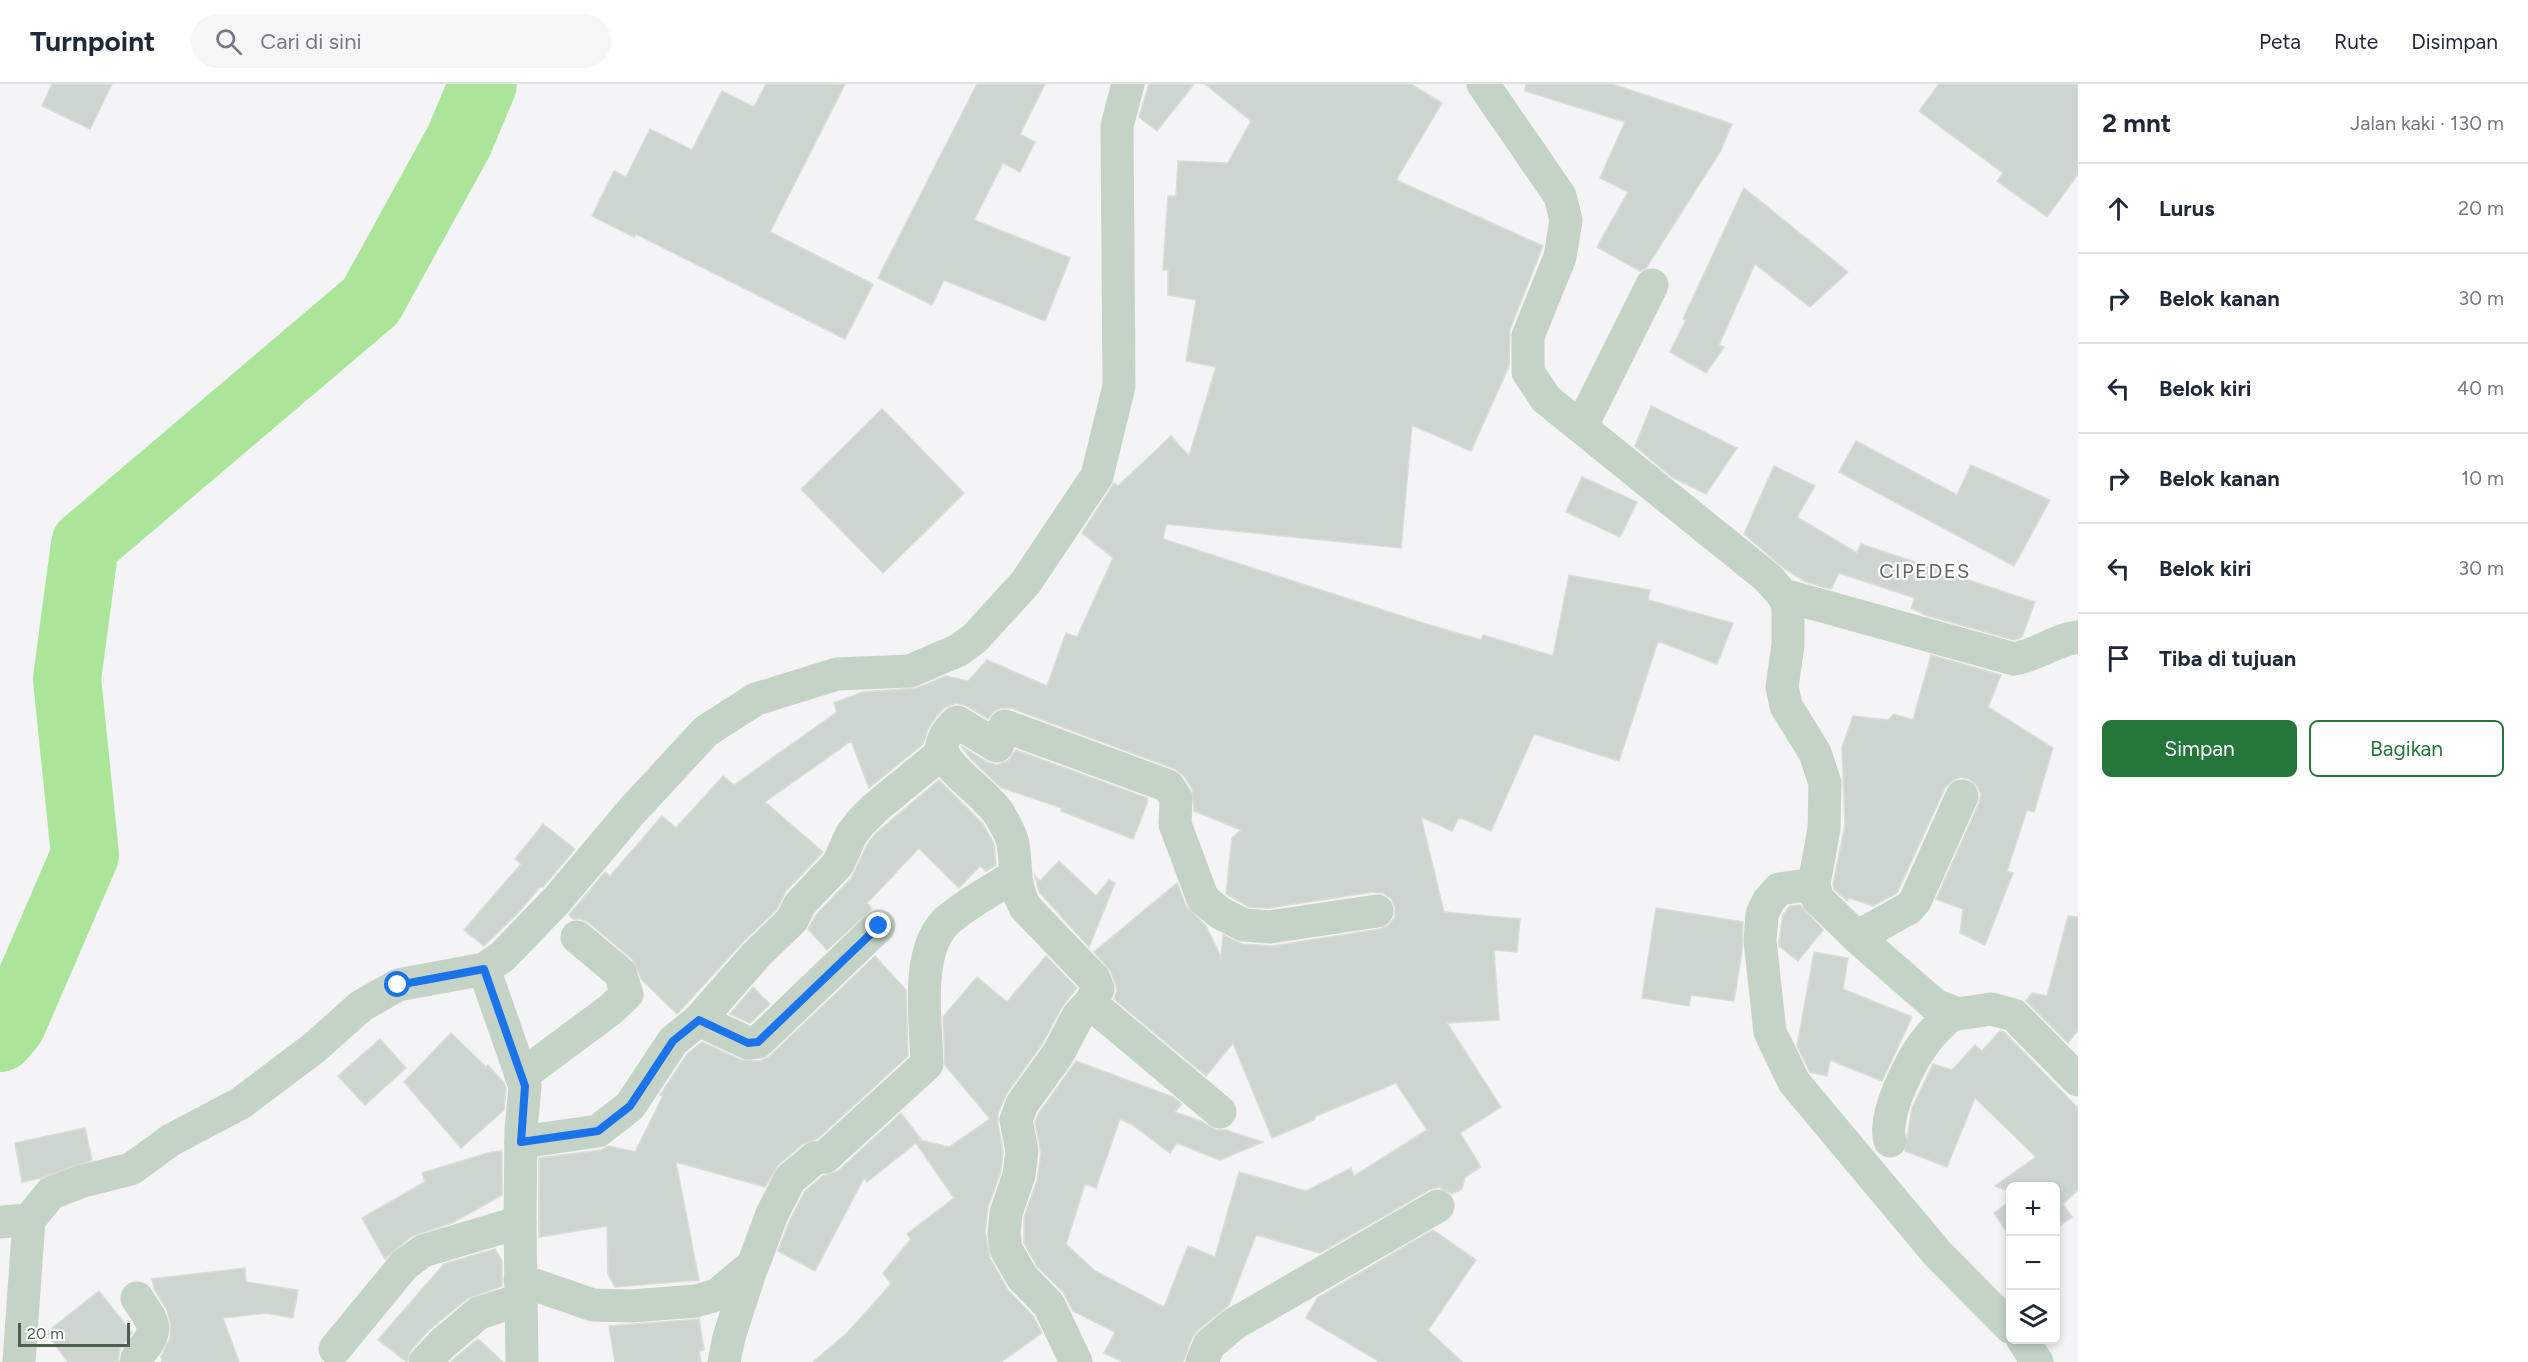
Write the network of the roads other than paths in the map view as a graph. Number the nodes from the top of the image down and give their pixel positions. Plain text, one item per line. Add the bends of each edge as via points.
1 (1128, 84) edge
2 (1483, 84) edge
3 (1652, 285) dead end
4 (1581, 427) junction
5 (1783, 595) junction
6 (2078, 638) edge
7 (942, 753) junction
8 (1962, 796) dead end
9 (1014, 876) junction
10 (1814, 884) junction
11 (1377, 911) dead end
12 (879, 926) dead end
13 (577, 937) dead end
14 (1857, 937) junction
15 (484, 969) junction
16 (1090, 1003) junction
17 (1952, 1013) junction
18 (699, 1020) junction
19 (521, 1076) junction
20 (2078, 1080) edge
21 (1220, 1112) dead end
22 (1890, 1141) dead end
23 (521, 1142) junction
24 (1438, 1206) dead end
25 (14, 1221) edge
26 (520, 1222) junction
27 (753, 1265) junction
28 (520, 1290) junction
29 (137, 1298) dead end
30 (2006, 1323) edge
31 (2026, 1344) edge
32 (335, 1349) dead end
33 (19, 1362) edge
34 (136, 1362) edge
35 (425, 1362) edge
36 (522, 1362) edge
37 (724, 1362) edge
38 (1076, 1362) edge
39 (1202, 1362) edge
40 (2037, 1362) edge

1 - 15 street via 1117,126 1119,386 1097,476 1026,582 959,650 910,671 837,674 756,699 706,731 557,900 502,957
2 - 4 street via 1560,196 1566,220 1560,257 1528,336 1528,372 1546,399
3 - 4 street
4 - 5 street via 1768,578
5 - 6 street via 2014,659
5 - 10 street via 1788,606 1782,687 1786,706 1815,753 1825,783 1824,829
7 - 9 street via 1001,816 1013,843
7 - 11 street via 945,736 957,722 997,746 1005,726 1168,786 1176,798 1175,824 1203,899 1244,925 1270,927
7 - 18 street via 868,814 851,835 838,864
8 - 14 street via 1915,901
9 - 16 street via 1025,907 1095,979 1098,989
9 - 27 street via 947,920 932,943 925,967 927,1064 825,1157 815,1158 790,1179
10 - 14 street via 1816,898
10 - 30 street via 1779,889 1762,914 1760,941 1770,1032 1794,1082 1937,1253
12 - 18 street via 758,1042 748,1043
13 - 19 street via 620,973 627,994
14 - 17 street via 1929,1001
15 - 19 street
15 - 25 street via 398,985 361,1006 314,1048 241,1103 171,1140 131,1169 51,1193
16 - 21 street
16 - 38 street via 1022,1104 1016,1120 1021,1163 1004,1234 1006,1249 1022,1277 1048,1305
17 - 20 street via 1991,1009 2014,1015
17 - 22 street via 1929,1037 1911,1066 1891,1117
18 - 23 street via 673,1041 630,1106 598,1131
19 - 23 street via 525,1086
23 - 26 street
24 - 39 street via 1234,1324 1209,1345
25 - 33 street
26 - 28 street
26 - 32 street via 423,1251 404,1265
27 - 28 street via 717,1295 696,1301 593,1305
27 - 37 street
28 - 35 street via 479,1313
28 - 36 street
29 - 34 street via 154,1330 152,1340
31 - 40 street

